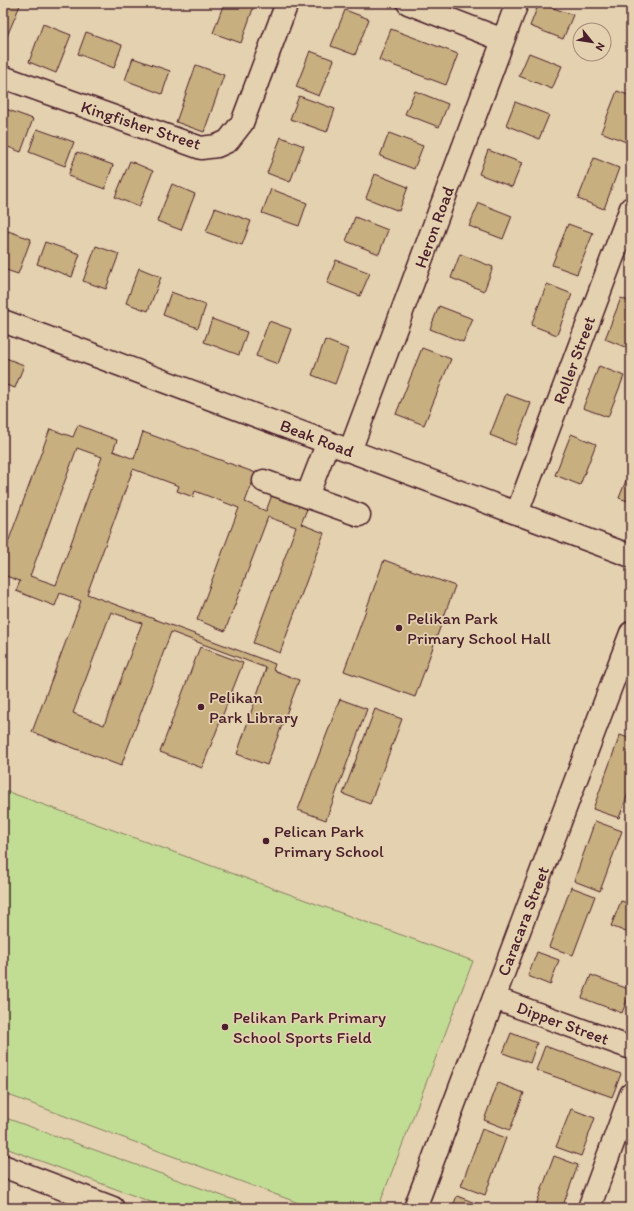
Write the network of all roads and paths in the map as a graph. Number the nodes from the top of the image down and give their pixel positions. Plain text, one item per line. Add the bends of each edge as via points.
1 (288, 3) edge
2 (408, 3) edge
3 (517, 3) edge
4 (503, 40) junction
5 (3, 77) edge
6 (631, 208) edge
7 (3, 321) edge
8 (328, 442) junction
9 (350, 451) junction
10 (264, 481) dead end
11 (307, 496) junction
12 (517, 513) junction
13 (359, 515) dead end
14 (631, 556) edge
15 (631, 633) edge
16 (494, 998) junction
17 (631, 1048) edge
18 (631, 1094) edge
19 (3, 1166) edge
20 (67, 1200) edge
21 (113, 1208) edge
22 (415, 1208) edge
23 (589, 1208) edge

1 - 5 street, Kingfisher Street via 242,123 228,141 217,146 201,148
2 - 4 street
3 - 4 street, Heron Road
4 - 9 street, Heron Road
6 - 12 street, Roller Street
7 - 8 street, Beak Road
8 - 9 street, Beak Road
8 - 11 street
9 - 12 street, Beak Road
10 - 11 street
11 - 13 street
12 - 14 street, Beak Road
15 - 16 street, Caracara Street
16 - 17 street, Dipper Street
16 - 22 street, Caracara Street
18 - 23 street
19 - 20 street
20 - 21 street

